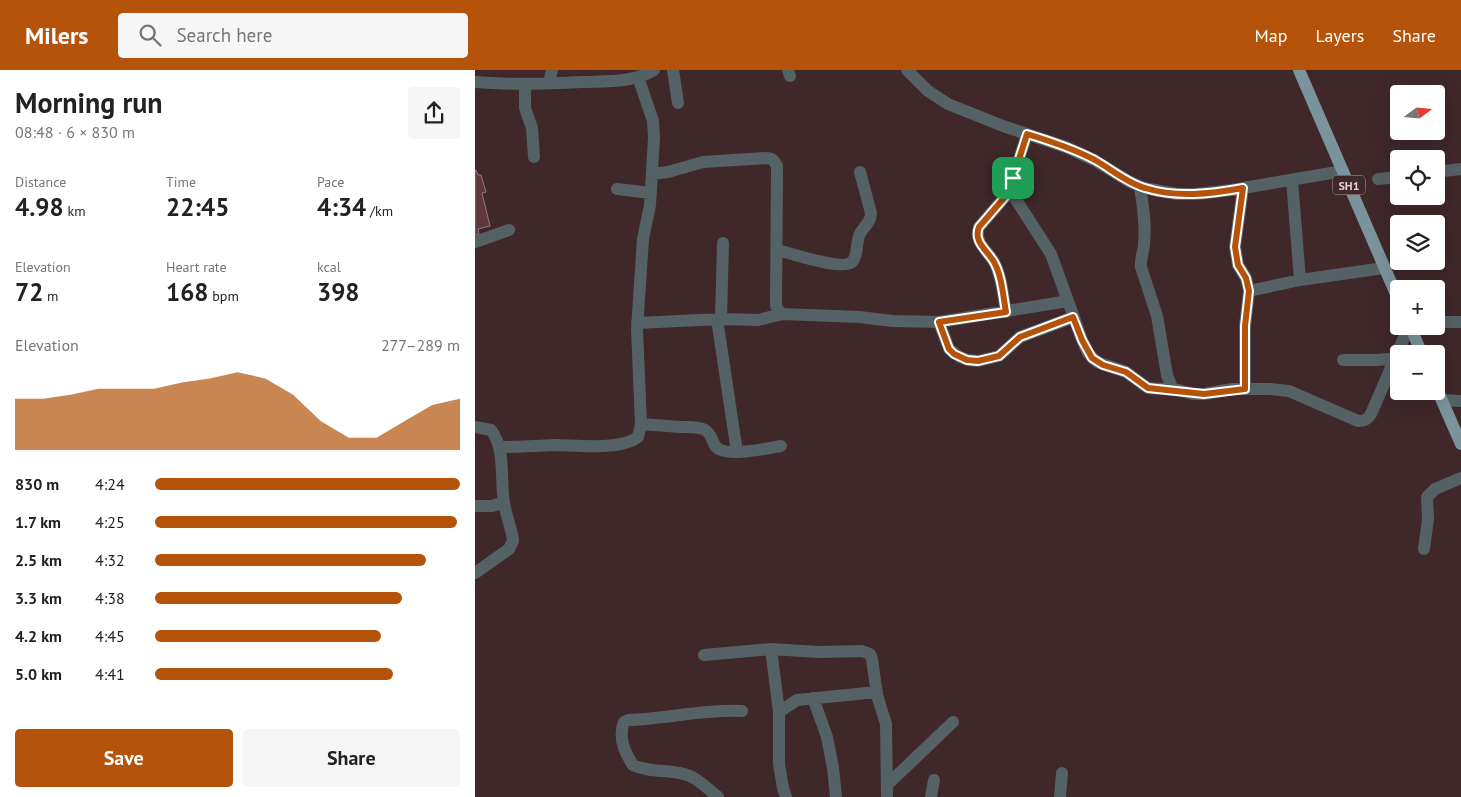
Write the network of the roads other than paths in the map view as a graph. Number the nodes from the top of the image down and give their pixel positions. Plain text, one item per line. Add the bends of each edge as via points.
1 (552, 70) edge
2 (654, 70) edge
3 (673, 70) edge
4 (907, 70) edge
5 (1299, 70) edge
6 (639, 74) edge
7 (475, 82) edge
8 (549, 83) junction
9 (525, 84) junction
10 (678, 103) dead end
11 (1027, 134) junction
12 (534, 157) dead end
13 (1461, 169) edge
14 (1343, 171) junction
15 (1445, 171) edge
16 (861, 172) dead end
17 (652, 174) junction
18 (1390, 178) edge
19 (1378, 179) dead end
20 (1293, 180) junction
21 (1140, 187) junction
22 (1243, 188) junction
23 (617, 189) dead end
24 (1011, 190) junction
25 (651, 193) junction
26 (509, 230) dead end
27 (475, 242) edge
28 (723, 243) dead end
29 (777, 250) junction
30 (1384, 268) junction
31 (1300, 280) junction
32 (1390, 281) edge
33 (1249, 291) junction
34 (1068, 300) junction
35 (1006, 312) junction
36 (783, 314) junction
37 (1073, 317) junction
38 (719, 319) junction
39 (939, 322) junction
40 (1445, 322) dead end
41 (1461, 322) edge
42 (637, 323) junction
43 (1390, 359) edge
44 (1343, 360) dead end
45 (1390, 373) edge
46 (1245, 389) junction
47 (1173, 390) junction
48 (1442, 400) joint
49 (1461, 402) edge
50 (641, 424) junction
51 (475, 427) edge
52 (1461, 444) edge
53 (781, 446) dead end
54 (499, 447) junction
55 (737, 452) junction
56 (1461, 478) edge
57 (504, 502) junction
58 (475, 506) edge
59 (1424, 549) dead end
60 (475, 573) edge
61 (771, 649) junction
62 (704, 655) dead end
63 (877, 692) junction
64 (813, 698) junction
65 (742, 711) dead end
66 (779, 712) junction
67 (953, 722) dead end
68 (1061, 773) dead end
69 (934, 780) dead end
70 (887, 791) edge
71 (1058, 796) edge
72 (719, 797) edge
73 (786, 797) edge
74 (836, 797) edge
75 (931, 797) edge

1 - 8 street
2 - 6 street
3 - 10 street
4 - 11 street via 940,100
5 - 14 main road, SH1
6 - 8 street via 616,80
6 - 17 street via 653,121
7 - 9 street
8 - 9 street
9 - 12 street via 525,108 532,128
11 - 21 street via 1094,160
11 - 24 street
13 - 15 street
14 - 20 street
14 - 30 main road, SH1
16 - 29 street via 871,219 858,237 856,254 850,264 839,265
17 - 25 street
17 - 29 street via 703,162 771,158 777,166
18 - 19 street
20 - 22 street
20 - 31 street
21 - 22 street via 1186,194
21 - 47 street via 1145,236 1141,267 1157,316 1167,375
22 - 33 street via 1235,247 1238,265
23 - 25 street
24 - 34 street via 1051,254
24 - 35 street via 977,232 996,268
25 - 42 street via 643,239
26 - 27 street
28 - 38 street
29 - 36 street via 776,305
30 - 31 street
30 - 32 main road, SH1
31 - 33 street
33 - 46 street via 1245,326
34 - 35 street
34 - 37 street
35 - 39 street
36 - 38 street via 758,320
36 - 39 street
37 - 39 street via 1020,337 999,356 978,361 967,360 949,349
37 - 47 street via 1088,353 1097,362 1126,372 1148,388
38 - 42 street
38 - 55 street
40 - 41 street
42 - 50 street
43 - 44 street
45 - 46 street via 1371,414 1363,421 1289,391
46 - 47 street via 1204,394
48 - 49 street
48 - 52 main road
50 - 54 street via 638,438 625,443 593,447
50 - 55 street via 704,429 720,450
51 - 54 street via 491,430
53 - 55 street
54 - 57 street
56 - 59 street via 1435,489 1427,497
57 - 58 street
57 - 60 street via 512,546
61 - 62 street
61 - 63 street via 867,652 872,659
61 - 66 street
63 - 64 street
63 - 70 street via 886,724
64 - 66 street via 797,700
64 - 74 street via 827,736
65 - 72 street via 711,710 628,720 621,728 624,748 633,765 689,776
66 - 73 street via 778,754
67 - 70 street
68 - 71 street
69 - 75 street

